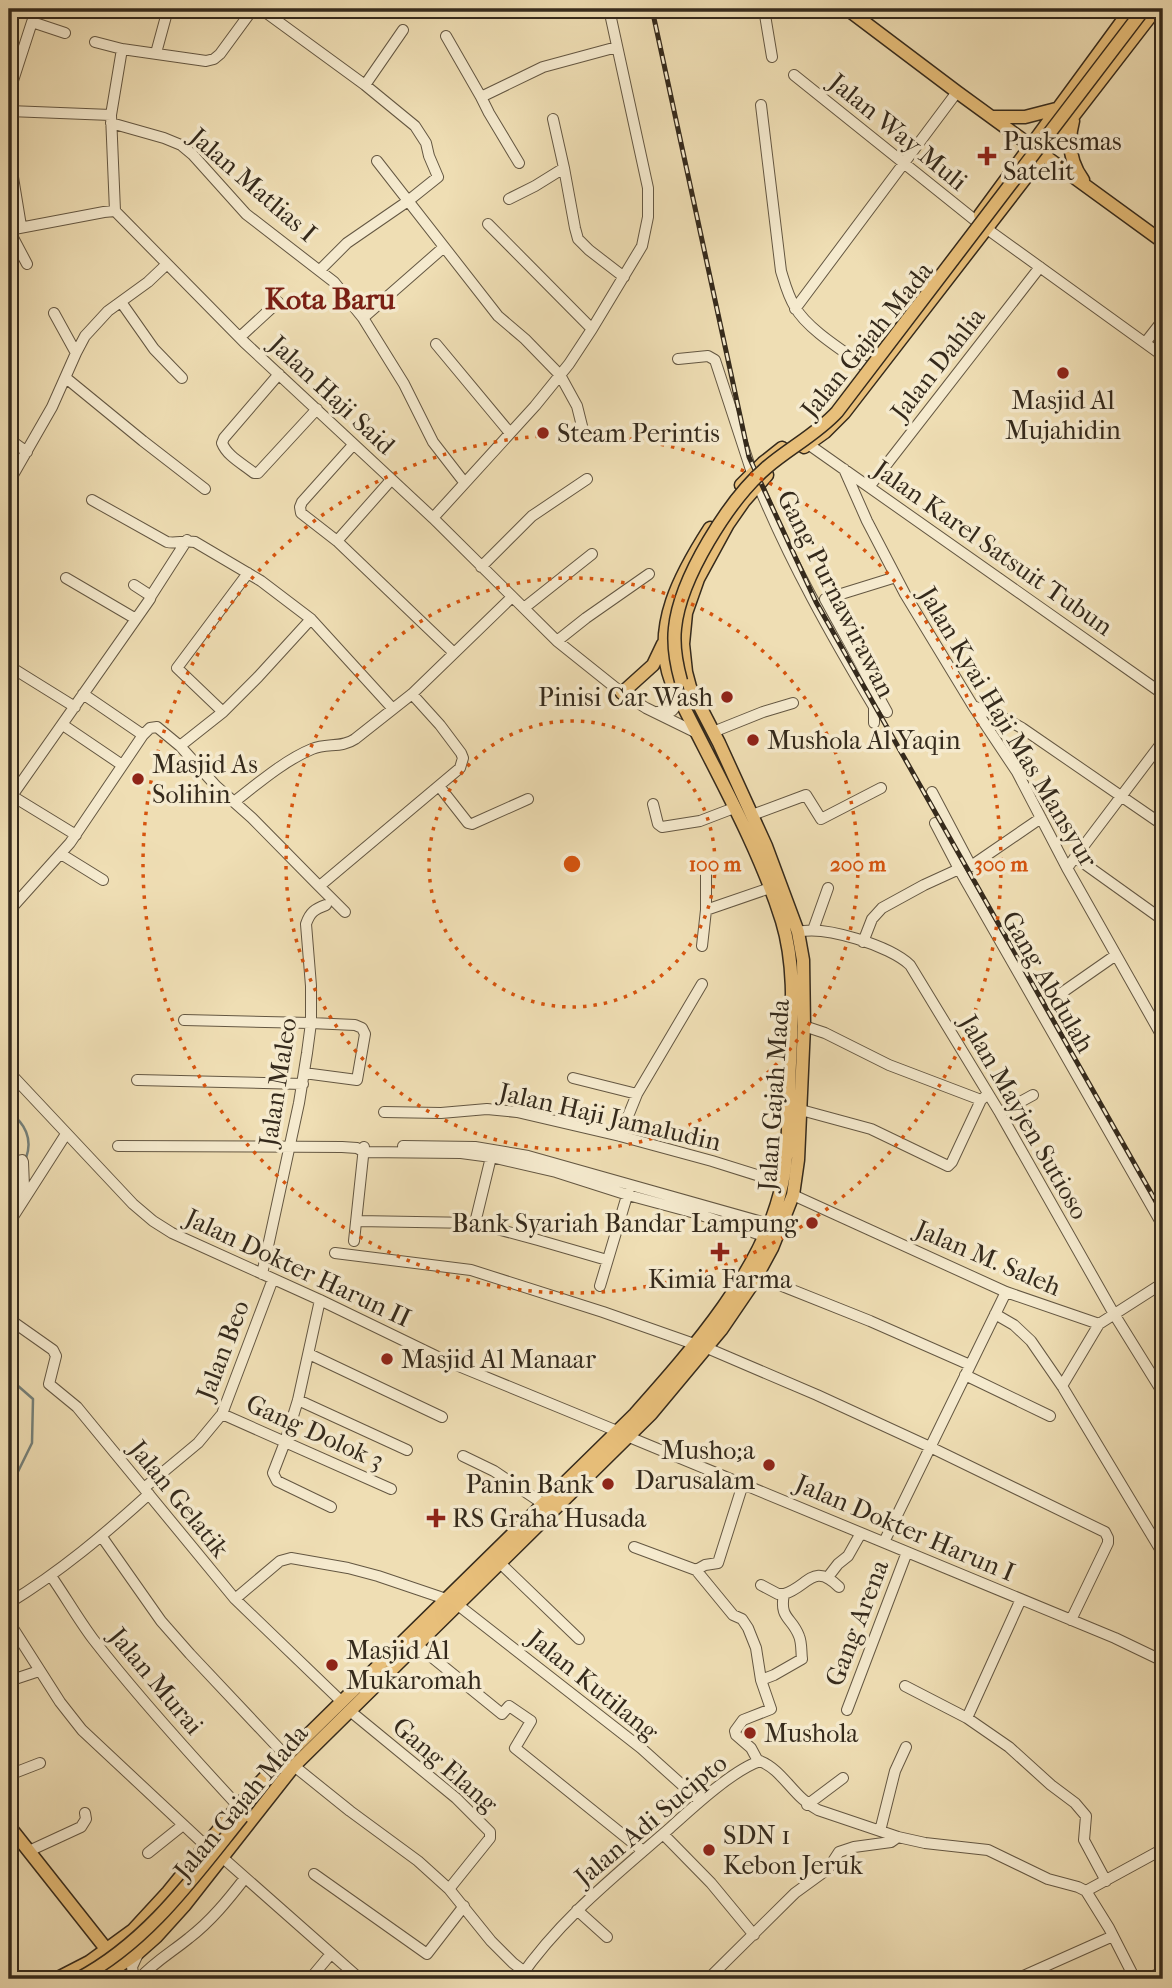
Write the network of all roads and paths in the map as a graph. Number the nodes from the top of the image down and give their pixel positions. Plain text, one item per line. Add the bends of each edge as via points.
1 (38, 9) edge
2 (167, 9) edge
3 (253, 9) edge
4 (261, 9) edge
5 (609, 9) edge
6 (764, 9) edge
7 (847, 9) edge
8 (1131, 9) edge
9 (1144, 9) edge
10 (1156, 9) edge
11 (32, 22) junction
12 (403, 30) dead end
13 (65, 33) dead end
14 (446, 36) dead end
15 (95, 42) dead end
16 (617, 47) junction
17 (122, 49) junction
18 (156, 53) junction
19 (772, 57) dead end
20 (794, 75) dead end
21 (365, 85) junction
22 (957, 92) junction
23 (9, 93) edge
24 (481, 97) junction
25 (761, 105) dead end
26 (1056, 108) junction
27 (9, 111) edge
28 (1075, 115) junction
29 (992, 117) junction
30 (111, 119) junction
31 (552, 119) dead end
32 (1030, 144) junction
33 (9, 153) edge
34 (1044, 154) junction
35 (377, 161) dead end
36 (519, 163) dead end
37 (905, 163) junction
38 (564, 168) junction
39 (1090, 188) junction
40 (509, 199) dead end
41 (408, 201) junction
42 (115, 211) junction
43 (488, 224) dead end
44 (981, 225) junction
45 (21, 226) junction
46 (9, 230) edge
47 (1163, 242) edge
48 (444, 247) junction
49 (27, 264) dead end
50 (167, 264) junction
51 (1040, 267) junction
52 (320, 270) junction
53 (624, 277) junction
54 (121, 302) junction
55 (278, 302) dead end
56 (795, 309) junction
57 (54, 313) dead end
58 (363, 318) junction
59 (1163, 320) edge
60 (592, 329) junction
61 (240, 337) junction
62 (1145, 343) junction
63 (436, 344) dead end
64 (75, 353) junction
65 (1163, 356) edge
66 (678, 359) dead end
67 (870, 370) junction
68 (279, 374) junction
69 (560, 375) junction
70 (66, 377) junction
71 (182, 378) dead end
72 (317, 409) junction
73 (510, 433) junction
74 (584, 435) dead end
75 (9, 439) edge
76 (805, 439) junction
77 (353, 445) junction
78 (27, 452) junction
79 (844, 469) junction
80 (755, 478) junction
81 (391, 480) junction
82 (587, 480) dead end
83 (9, 482) edge
84 (464, 482) junction
85 (869, 487) junction
86 (205, 489) dead end
87 (92, 500) dead end
88 (433, 518) junction
89 (187, 540) junction
90 (337, 541) junction
91 (592, 554) dead end
92 (481, 567) junction
93 (248, 573) junction
94 (649, 574) dead end
95 (896, 577) junction
96 (66, 578) dead end
97 (134, 584) dead end
98 (151, 596) junction
99 (512, 597) junction
100 (524, 608) junction
101 (136, 619) junction
102 (311, 619) junction
103 (665, 629) junction
104 (683, 632) junction
105 (557, 641) junction
106 (663, 644) junction
107 (453, 652) junction
108 (9, 666) edge
109 (680, 687) junction
110 (692, 692) junction
111 (83, 694) junction
112 (412, 694) junction
113 (622, 694) junction
114 (1163, 694) edge
115 (793, 703) dead end
116 (973, 706) junction
117 (75, 707) junction
118 (393, 709) junction
119 (223, 712) junction
120 (653, 712) junction
121 (887, 712) dead end
122 (874, 723) dead end
123 (63, 725) junction
124 (713, 732) junction
125 (699, 734) junction
126 (142, 735) junction
127 (1163, 741) edge
128 (180, 746) junction
129 (122, 765) junction
130 (439, 786) junction
131 (881, 788) dead end
132 (932, 792) dead end
133 (10, 796) edge
134 (1122, 796) junction
135 (528, 799) dead end
136 (234, 802) junction
137 (653, 804) dead end
138 (734, 808) junction
139 (751, 815) junction
140 (1041, 818) junction
141 (935, 823) dead end
142 (1163, 825) edge
143 (76, 835) junction
144 (61, 854) junction
145 (1075, 857) junction
146 (1067, 868) junction
147 (959, 869) junction
148 (706, 871) dead end
149 (103, 880) dead end
150 (319, 886) junction
151 (770, 888) junction
152 (828, 888) dead end
153 (326, 905) dead end
154 (706, 910) junction
155 (9, 911) edge
156 (345, 912) dead end
157 (1163, 920) edge
158 (813, 930) junction
159 (798, 932) junction
160 (863, 942) junction
161 (702, 946) dead end
162 (1116, 955) junction
163 (702, 984) dead end
164 (1050, 1001) dead end
165 (184, 1020) dead end
166 (311, 1023) junction
167 (804, 1026) junction
168 (1163, 1038) edge
169 (9, 1072) edge
170 (573, 1078) dead end
171 (304, 1079) junction
172 (137, 1080) dead end
173 (637, 1094) junction
174 (1033, 1096) dead end
175 (984, 1097) junction
176 (801, 1110) junction
177 (384, 1112) dead end
178 (1000, 1113) junction
179 (66, 1134) junction
180 (620, 1136) junction
181 (118, 1146) dead end
182 (289, 1147) junction
183 (362, 1149) junction
184 (492, 1153) junction
185 (9, 1163) edge
186 (782, 1183) junction
187 (629, 1190) junction
188 (793, 1195) junction
189 (11, 1219) edge
190 (357, 1221) junction
191 (475, 1223) junction
192 (1163, 1226) edge
193 (766, 1230) junction
194 (354, 1241) dead end
195 (335, 1253) dead end
196 (607, 1261) junction
197 (262, 1274) junction
198 (757, 1276) junction
199 (273, 1279) junction
200 (1163, 1283) edge
201 (600, 1286) dead end
202 (1006, 1292) junction
203 (320, 1300) junction
204 (995, 1314) junction
205 (1114, 1314) junction
206 (723, 1316) junction
207 (9, 1319) edge
208 (1099, 1324) junction
209 (700, 1346) junction
210 (309, 1354) junction
211 (968, 1370) junction
212 (1062, 1386) junction
213 (1163, 1393) edge
214 (298, 1400) junction
215 (222, 1414) junction
216 (1050, 1416) dead end
217 (442, 1417) dead end
218 (623, 1434) junction
219 (285, 1442) junction
220 (930, 1447) junction
221 (407, 1450) dead end
222 (463, 1456) dead end
223 (743, 1484) junction
224 (391, 1489) dead end
225 (147, 1491) junction
226 (542, 1503) junction
227 (331, 1507) dead end
228 (525, 1520) junction
229 (535, 1530) junction
230 (861, 1533) junction
231 (102, 1537) junction
232 (884, 1542) junction
233 (634, 1547) dead end
234 (907, 1552) junction
235 (1163, 1554) edge
236 (501, 1564) junction
237 (696, 1570) junction
238 (51, 1576) junction
239 (828, 1577) junction
240 (761, 1585) dead end
241 (839, 1587) dead end
242 (784, 1594) junction
243 (235, 1599) junction
244 (1021, 1599) junction
245 (452, 1602) junction
246 (9, 1603) edge
247 (1072, 1620) junction
248 (9, 1622) edge
249 (579, 1639) dead end
250 (417, 1645) junction
251 (1163, 1661) edge
252 (39, 1671) junction
253 (761, 1680) junction
254 (9, 1681) edge
255 (905, 1686) dead end
256 (346, 1707) junction
257 (847, 1710) dead end
258 (967, 1718) junction
259 (906, 1747) dead end
260 (290, 1761) junction
261 (758, 1761) junction
262 (40, 1763) dead end
263 (9, 1775) edge
264 (843, 1778) dead end
265 (700, 1801) junction
266 (266, 1802) junction
267 (807, 1805) junction
268 (242, 1811) junction
269 (85, 1813) dead end
270 (183, 1825) junction
271 (10, 1829) edge
272 (880, 1831) junction
273 (663, 1834) junction
274 (898, 1837) junction
275 (206, 1846) junction
276 (1163, 1849) edge
277 (29, 1851) junction
278 (643, 1851) junction
279 (148, 1853) dead end
280 (223, 1858) junction
281 (314, 1874) dead end
282 (245, 1878) junction
283 (1106, 1881) junction
284 (449, 1889) junction
285 (1086, 1892) junction
286 (464, 1906) junction
287 (153, 1910) junction
288 (577, 1910) junction
289 (168, 1924) junction
290 (133, 1930) junction
291 (754, 1935) junction
292 (1113, 1936) junction
293 (607, 1937) dead end
294 (143, 1948) junction
295 (107, 1950) junction
296 (330, 1955) junction
297 (112, 1971) junction
298 (1163, 1972) edge
299 (521, 1976) edge
300 (1021, 1977) dead end
301 (56, 1979) edge
302 (78, 1979) edge
303 (100, 1979) edge
304 (131, 1979) edge
305 (139, 1979) edge
306 (310, 1979) edge
307 (360, 1979) edge
308 (534, 1979) edge
309 (708, 1979) edge
310 (1135, 1979) edge
311 (1146, 1979) edge

1 - 11 street
2 - 18 street
3 - 18 street via 214,59
4 - 21 street
5 - 16 street
6 - 19 street
7 - 22 main road
8 - 26 main road, Jalan Gajah Mada
9 - 109 main road, bridge via 837,412 767,467 730,511 699,560 681,600 674,635
10 - 28 main road, Jalan Gajah Mada
11 - 13 street
11 - 23 street
12 - 21 street
14 - 24 street
15 - 17 street
16 - 24 street via 539,68
16 - 53 street via 648,202 642,246
17 - 18 street
17 - 30 street
20 - 37 street, Jalan Way Muli
21 - 41 street via 415,126 426,144 438,177
22 - 29 main road
22 - 37 street
24 - 36 street
25 - 56 street via 781,271
26 - 29 main road via 1025,117
26 - 32 main road, Jalan Gajah Mada
27 - 30 street
28 - 34 main road, Jalan Gajah Mada
28 - 39 main road via 1070,151
29 - 32 main road
30 - 42 street
30 - 52 street, Jalan Matlias I via 181,145 246,214
31 - 38 street
32 - 34 main road
32 - 44 main road, Jalan Gajah Mada
33 - 45 street
34 - 39 main road
34 - 44 main road, Jalan Gajah Mada
35 - 41 street
37 - 44 street, Jalan Way Muli
37 - 56 street
38 - 40 street
38 - 53 street via 579,239
39 - 47 main road
41 - 48 street
41 - 52 street via 347,243
42 - 45 street
42 - 50 street, Jalan Haji Said
43 - 60 street
44 - 51 street, Jalan Way Muli
44 - 67 main road, Jalan Gajah Mada
45 - 46 street
46 - 49 street
48 - 58 street
48 - 69 street via 498,316
50 - 54 street
50 - 61 street, Jalan Haji Said
51 - 62 street, Jalan Way Muli
51 - 85 street, Jalan Dahlia
52 - 58 street, Jalan Matlias I
53 - 60 street
54 - 64 street via 95,324
54 - 71 street via 154,349
55 - 61 street
56 - 67 street
57 - 64 street
58 - 84 street, Jalan Matlias I via 433,442
59 - 62 street
60 - 69 street
61 - 68 street, Jalan Haji Said
62 - 65 street, Jalan Way Muli
63 - 73 street
64 - 70 street
66 - 80 street, Gang Purnawirawan via 708,356 715,360
67 - 76 main road, Jalan Gajah Mada via 844,413 825,432
68 - 72 street, Jalan Haji Said
68 - 72 street via 223,438 224,448 232,456 258,473
69 - 73 street
69 - 74 street via 578,406
70 - 78 street
70 - 86 street
72 - 77 street, Jalan Haji Said
73 - 84 street
75 - 78 street
76 - 79 street, Jalan Karel Satsuit Tubun
76 - 80 main road, Jalan Gajah Mada via 779,464
77 - 81 street, Jalan Haji Said
77 - 90 street via 300,507 301,513
78 - 83 street
79 - 85 street, Jalan Karel Satsuit Tubun
79 - 95 street, Jalan Kyai Haji Mas Mansyur
80 - 103 main road, Jalan Gajah Mada via 722,510 685,570
80 - 104 main road, Jalan Gajah Mada via 698,579
80 - 122 street, Gang Purnawirawan via 797,570 874,707
81 - 88 street, Jalan Haji Said
81 - 90 street
82 - 92 street via 532,516
84 - 88 street
85 - 114 street, Jalan Karel Satsuit Tubun
87 - 89 street via 167,542
88 - 92 street, Jalan Haji Said
89 - 93 street
89 - 98 street
90 - 107 street
91 - 100 street
92 - 99 street, Jalan Haji Said
93 - 102 street
93 - 119 street via 177,668
94 - 105 street
95 - 116 street, Jalan Kyai Haji Mas Mansyur
95 - 121 street via 825,599
96 - 101 street
97 - 98 street
98 - 101 street
99 - 100 street, Jalan Haji Said
99 - 107 street
100 - 105 street, Jalan Haji Said
101 - 111 street
102 - 118 street
102 - 119 street
103 - 104 main road
103 - 106 main road, Jalan Gajah Mada
104 - 110 main road, Jalan Gajah Mada
105 - 113 street, Jalan Haji Said
106 - 109 main road, Jalan Gajah Mada via 667,671
106 - 113 main road via 653,665
107 - 112 street
108 - 117 street
109 - 110 main road
109 - 120 street via 672,711
109 - 125 main road, Jalan Gajah Mada
110 - 124 main road, Jalan Gajah Mada
111 - 117 street
111 - 126 street
112 - 118 street
112 - 130 street via 463,758 460,768
113 - 120 street, Jalan Haji Said
115 - 124 street
116 - 134 street via 1022,728
116 - 140 street, Jalan Kyai Haji Mas Mansyur
117 - 123 street
118 - 136 street via 350,743 306,751
119 - 128 street
120 - 125 street, Jalan Haji Said
123 - 129 street
123 - 133 street
124 - 139 main road, Jalan Gajah Mada
125 - 138 main road, Jalan Gajah Mada
126 - 128 street via 157,727
126 - 129 street
127 - 134 street
128 - 136 street
129 - 143 street
130 - 135 street via 472,824
130 - 150 street
131 - 139 street via 821,819 806,795
132 - 140 street via 971,866
133 - 143 street
134 - 142 street
134 - 145 street
136 - 150 street
137 - 138 street via 662,827 700,821
138 - 151 main road, Jalan Gajah Mada
139 - 159 main road, Jalan Gajah Mada
140 - 146 street, Jalan Kyai Haji Mas Mansyur
141 - 147 street, Gang Abdulah
143 - 144 street
144 - 149 street
144 - 155 street
145 - 146 street
145 - 157 street
146 - 162 street, Jalan Kyai Haji Mas Mansyur
147 - 160 street via 882,908
147 - 192 street, Gang Abdulah
148 - 154 street
150 - 156 street
151 - 154 street
151 - 186 main road, Jalan Gajah Mada via 792,981
152 - 158 street
153 - 166 street, Jalan Maleo via 314,909 306,924
154 - 161 street
158 - 159 street, Jalan Mayjen Sutioso
158 - 160 street, Jalan Mayjen Sutioso
159 - 167 main road, Jalan Gajah Mada
160 - 175 street, Jalan Mayjen Sutioso via 910,965
162 - 164 street
162 - 168 street, Jalan Kyai Haji Mas Mansyur
163 - 173 street
165 - 166 street
166 - 171 street, Jalan Maleo
166 - 171 street via 355,1025 365,1034 357,1080
167 - 175 street via 890,1065
167 - 176 main road, Jalan Gajah Mada
169 - 179 street, Jalan Dokter Harun II
170 - 173 street
171 - 172 street
171 - 182 street, Jalan Maleo
173 - 180 street
174 - 178 street
175 - 176 street via 948,1166 871,1129
175 - 178 street, Jalan Mayjen Sutioso
176 - 188 main road, Jalan Gajah Mada
177 - 180 street, Jalan Haji Jamaludin via 517,1112
178 - 205 street, Jalan Mayjen Sutioso
179 - 189 street
179 - 197 street, Jalan Dokter Harun II via 153,1221
180 - 186 street, Jalan Haji Jamaludin
181 - 182 street
182 - 183 street
182 - 197 street, Jalan Maleo
183 - 184 street via 443,1145
183 - 190 street
184 - 187 street via 528,1156
184 - 191 street
185 - 189 street via 22,1160 24,1187
186 - 193 main road, Jalan Gajah Mada
187 - 193 street via 695,1213
187 - 196 street
188 - 198 main road, Jalan Gajah Mada
188 - 202 street, Jalan M. Saleh
190 - 191 street
190 - 194 street
191 - 196 street
193 - 206 main road, Jalan Gajah Mada
195 - 209 street via 471,1270
196 - 201 street
197 - 199 street, Jalan Dokter Harun II
198 - 206 main road, Jalan Gajah Mada
198 - 211 street via 870,1321
199 - 203 street, Jalan Dokter Harun II
199 - 215 street, Jalan Beo
200 - 205 street
202 - 204 street
202 - 208 street, Jalan M. Saleh
203 - 210 street
203 - 218 street, Jalan Dokter Harun II via 444,1360
204 - 211 street
204 - 212 street via 1024,1332
205 - 208 street
205 - 213 street, Jalan Mayjen Sutioso
206 - 209 main road, Jalan Gajah Mada
207 - 225 street, Jalan Gelatik via 55,1353 51,1386 77,1406
208 - 212 street
209 - 218 main road, Jalan Gajah Mada via 664,1399
209 - 220 street
210 - 214 street
210 - 217 street
211 - 216 street
211 - 220 street
212 - 235 street
214 - 219 street
214 - 221 street
215 - 219 street, Gang Dolok 3
215 - 225 street, Jalan Beo
218 - 223 street, Jalan Dokter Harun I
218 - 226 main road, Jalan Gajah Mada
218 - 229 main road, Jalan Gajah Mada
219 - 224 street, Gang Dolok 3
219 - 227 street via 274,1477
220 - 232 street
220 - 247 street via 1101,1529 1107,1545
222 - 226 street
223 - 230 street, Jalan Dokter Harun I
223 - 237 street via 719,1562
225 - 231 street, Jalan Beo
225 - 243 street, Jalan Gelatik
226 - 228 main road, Jalan Gajah Mada
228 - 229 main road
228 - 245 main road, Jalan Gajah Mada
229 - 236 main road, Jalan Gajah Mada
230 - 232 street, Jalan Dokter Harun I
230 - 239 street
231 - 238 street, Jalan Beo
231 - 260 street via 161,1621
232 - 234 street, Jalan Dokter Harun I
233 - 237 street
234 - 244 street, Jalan Dokter Harun I
234 - 257 street, Gang Arena
236 - 245 main road, Jalan Gajah Mada
236 - 249 street
237 - 253 street via 733,1615 743,1619 756,1648
238 - 246 street, Jalan Beo
238 - 268 street, Jalan Murai via 131,1686
239 - 241 street
239 - 242 street via 815,1576
240 - 242 street
242 - 253 street via 784,1615 800,1637 802,1659
243 - 245 street, Jalan Kutilang via 280,1561 291,1558 378,1576
243 - 256 street, Jalan Gelatik
244 - 247 street, Jalan Dokter Harun I
244 - 258 street
245 - 250 main road, Jalan Gajah Mada
245 - 256 main road, Jalan Gajah Mada
245 - 265 street, Jalan Kutilang via 641,1748
247 - 251 street, Jalan Dokter Harun I
248 - 252 street
250 - 256 main road, Jalan Gajah Mada
250 - 278 street via 502,1714 509,1706 531,1721 515,1748
252 - 254 street
252 - 270 street via 82,1730
253 - 261 street via 771,1709 743,1720 735,1731
255 - 258 street
256 - 260 main road, Jalan Gajah Mada
256 - 284 street, Gang Elang via 490,1832 490,1838
258 - 283 street via 1075,1803 1086,1816 1084,1840
259 - 272 street
260 - 266 main road, Jalan Gajah Mada
260 - 268 main road, Jalan Gajah Mada via 253,1790
260 - 284 street
261 - 265 street, Jalan Adi Sucipto
261 - 267 street, Jalan Adi Sucipto via 773,1768
262 - 263 street
264 - 267 street
265 - 273 street, Jalan Adi Sucipto
266 - 268 main road
266 - 280 main road, Jalan Gajah Mada
267 - 272 street, Jalan Adi Sucipto
268 - 275 main road, Jalan Gajah Mada
268 - 302 main road, bridge via 148,1929 115,1957
269 - 277 street via 81,1827
270 - 275 street
270 - 279 street
271 - 277 main road
272 - 274 street, Jalan Adi Sucipto
273 - 278 street, Jalan Adi Sucipto
273 - 291 street
274 - 285 street, Jalan Adi Sucipto via 988,1850
274 - 291 street via 839,1852 828,1869 795,1893
275 - 287 main road, Jalan Gajah Mada
276 - 283 street
277 - 295 main road
278 - 288 street, Jalan Adi Sucipto
280 - 282 street
280 - 289 main road, Jalan Gajah Mada
281 - 286 street via 427,1954
282 - 296 street
282 - 305 street via 203,1926
283 - 285 street
284 - 286 street
285 - 292 street
286 - 299 street
287 - 289 main road via 153,1924
287 - 290 main road, Jalan Gajah Mada
288 - 293 street
288 - 299 street, Jalan Adi Sucipto
289 - 294 main road, Jalan Gajah Mada
290 - 294 main road via 143,1927 148,1931 150,1937
290 - 295 main road, Jalan Gajah Mada
291 - 309 street
292 - 300 street
292 - 310 street
294 - 297 main road, Jalan Gajah Mada
294 - 304 street
295 - 301 main road, Jalan Gajah Mada
296 - 306 street
296 - 307 street
297 - 303 main road, Jalan Gajah Mada
297 - 304 street
298 - 311 street
299 - 308 street

